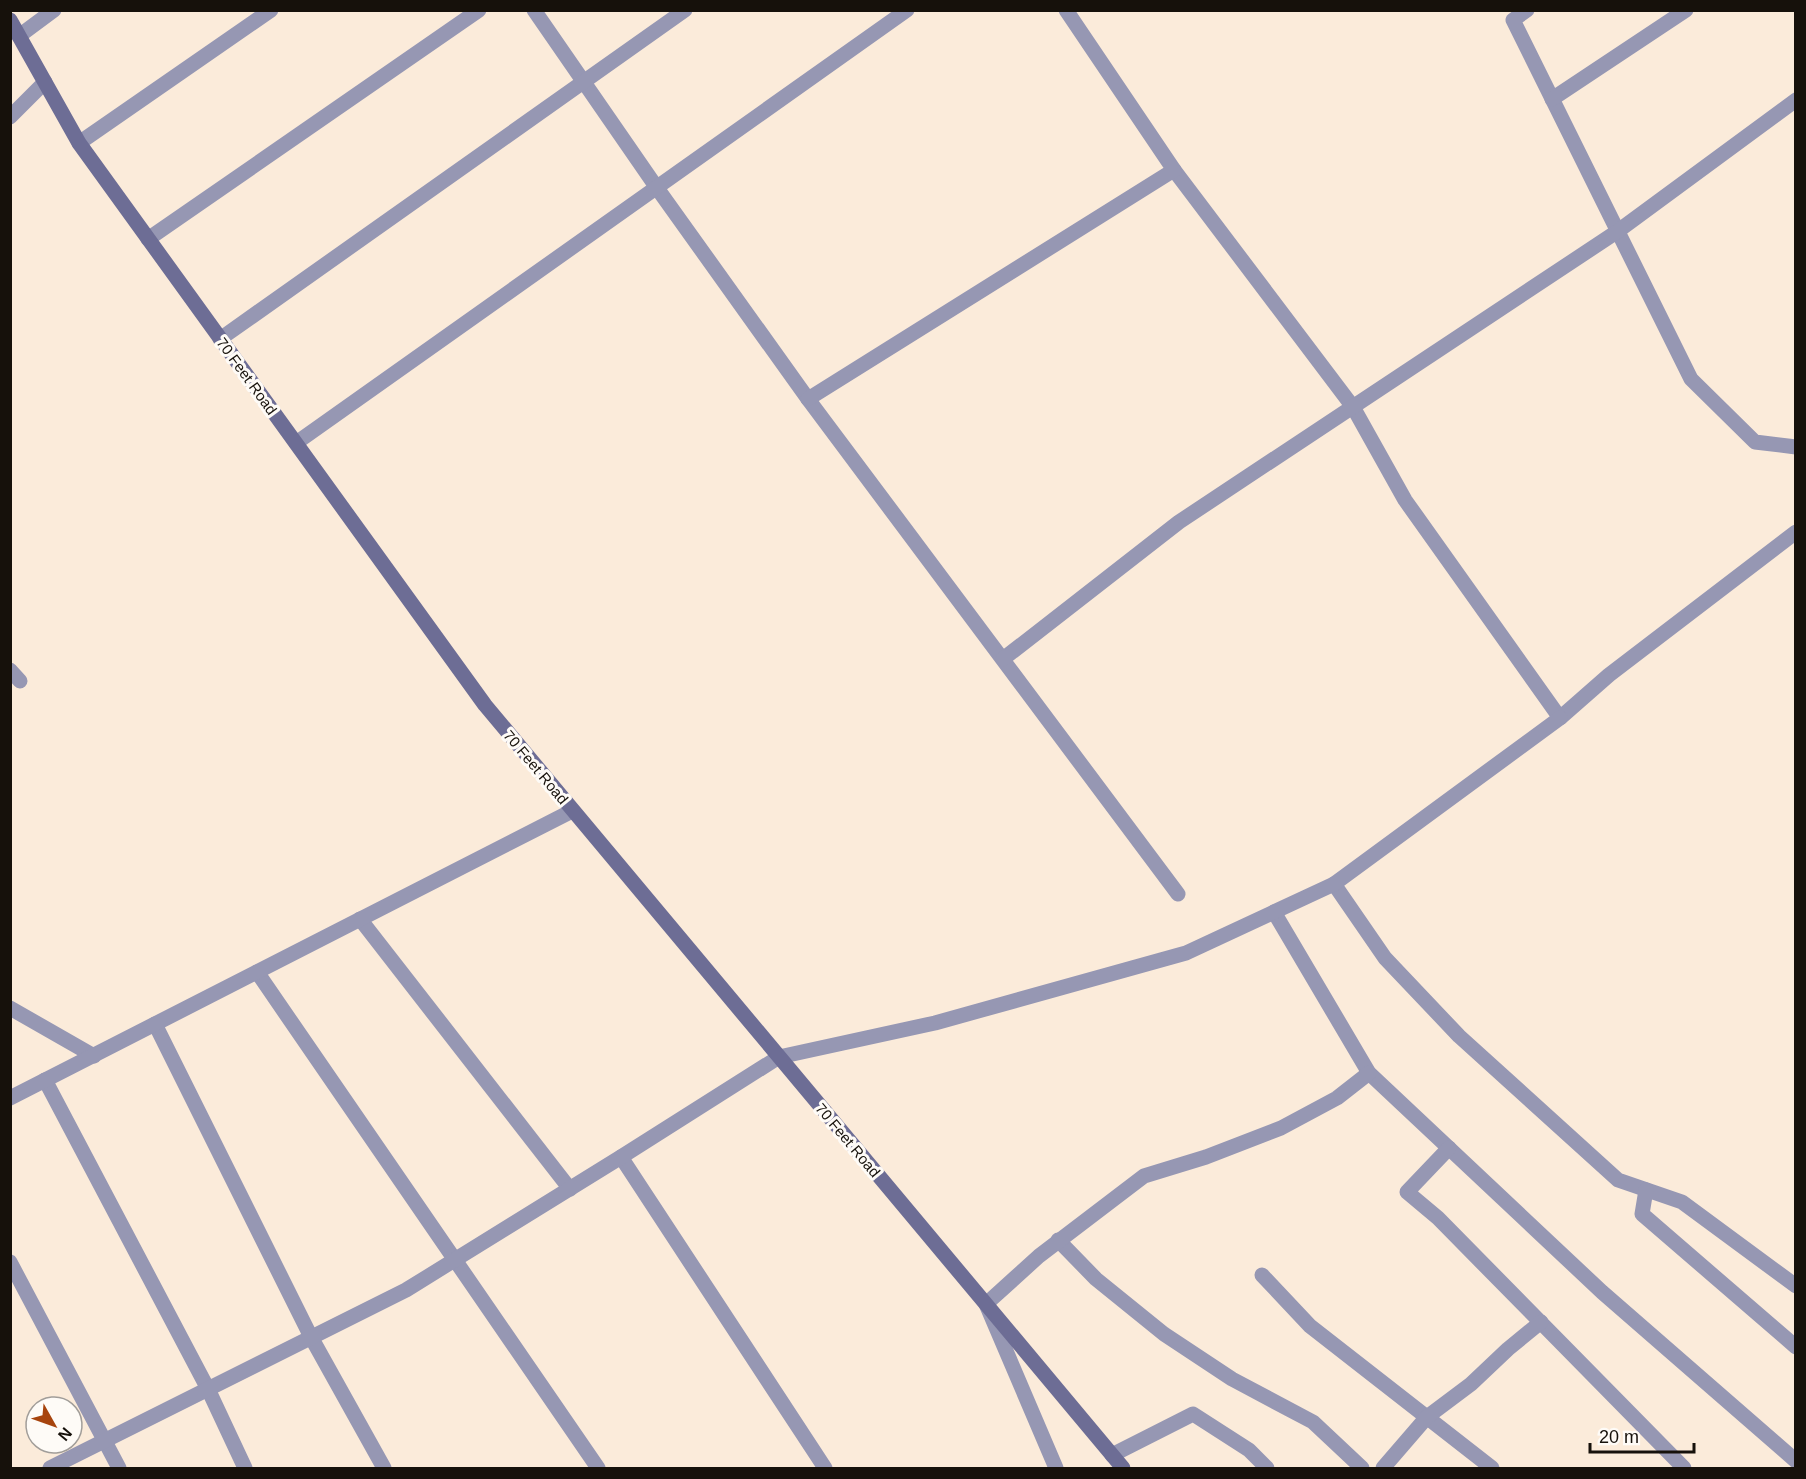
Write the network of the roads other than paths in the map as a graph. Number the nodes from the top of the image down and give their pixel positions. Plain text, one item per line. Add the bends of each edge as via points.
1 (54, 10) edge
2 (271, 10) edge
3 (479, 10) edge
4 (534, 10) edge
5 (685, 10) edge
6 (906, 10) edge
7 (1066, 10) edge
8 (1527, 10) edge
9 (1686, 10) edge
10 (1510, 16) edge
11 (10, 20) edge
12 (19, 36) junction
13 (582, 81) junction
14 (45, 82) junction
15 (1552, 99) junction
16 (1796, 100) edge
17 (10, 117) edge
18 (79, 143) junction
19 (1174, 170) junction
20 (657, 188) junction
21 (1618, 231) junction
22 (148, 238) junction
23 (220, 339) junction
24 (808, 399) junction
25 (1353, 407) junction
26 (296, 443) junction
27 (1796, 447) edge
28 (1796, 532) edge
29 (1003, 659) junction
30 (1560, 718) junction
31 (572, 810) junction
32 (1334, 884) junction
33 (1178, 894) dead end
34 (1274, 912) junction
35 (360, 919) junction
36 (257, 972) junction
37 (10, 1008) edge
38 (155, 1024) junction
39 (94, 1056) junction
40 (779, 1057) junction
41 (1369, 1073) junction
42 (45, 1080) junction
43 (10, 1098) edge
44 (1449, 1148) junction
45 (621, 1157) junction
46 (570, 1189) junction
47 (1646, 1190) junction
48 (1058, 1240) junction
49 (454, 1260) junction
50 (10, 1262) edge
51 (1262, 1275) dead end
52 (1796, 1286) edge
53 (986, 1305) junction
54 (1541, 1322) junction
55 (311, 1337) junction
56 (1796, 1347) edge
57 (208, 1389) junction
58 (1426, 1417) junction
59 (105, 1441) junction
60 (1112, 1455) junction
61 (1796, 1461) edge
62 (50, 1468) edge
63 (119, 1468) edge
64 (245, 1468) edge
65 (384, 1468) edge
66 (598, 1468) edge
67 (825, 1468) edge
68 (1056, 1468) edge
69 (1123, 1468) edge
70 (1267, 1468) edge
71 (1362, 1468) edge
72 (1383, 1468) edge
73 (1492, 1468) edge
74 (1684, 1468) edge

1 - 12 street
2 - 18 street
3 - 22 street
4 - 13 street
5 - 13 street
6 - 20 street
7 - 19 street
8 - 10 street
9 - 15 street
10 - 15 street
11 - 12 street, 70 Feet Road
12 - 14 street, 70 Feet Road
13 - 20 street
13 - 23 street
14 - 17 street
14 - 18 street, 70 Feet Road
15 - 21 street
16 - 21 street
18 - 22 street, 70 Feet Road
19 - 24 street
19 - 25 street
20 - 24 street
20 - 26 street
21 - 25 street
21 - 27 street via 1691,379 1755,442
22 - 23 street, 70 Feet Road
23 - 26 street, 70 Feet Road
24 - 29 street
25 - 29 street via 1179,522
25 - 30 street via 1405,500
26 - 31 street, 70 Feet Road via 485,705
28 - 30 street
29 - 33 street
30 - 32 street
31 - 35 street
31 - 40 street, 70 Feet Road
32 - 34 street
32 - 47 street via 1385,958 1459,1036 1618,1179
34 - 40 street via 1186,953 935,1023
34 - 41 street
35 - 36 street
35 - 46 street
36 - 38 street
36 - 49 street
37 - 39 street
38 - 39 street
38 - 55 street
39 - 42 street
40 - 45 street
40 - 53 street, 70 Feet Road
41 - 44 street
41 - 48 street via 1337,1098 1281,1128 1144,1176
42 - 43 street
42 - 57 street
44 - 54 street via 1407,1192
44 - 61 street via 1602,1292
45 - 46 street
45 - 67 street
46 - 49 street
47 - 52 street via 1682,1202
47 - 56 street via 1642,1214
48 - 53 street
48 - 71 street via 1096,1278 1164,1334 1232,1379 1313,1422
49 - 55 street via 406,1290
49 - 66 street
50 - 59 street
51 - 58 street via 1310,1326
53 - 60 street, 70 Feet Road
53 - 68 street
54 - 58 street via 1471,1384
54 - 74 street
55 - 57 street
55 - 65 street
57 - 59 street
57 - 64 street
58 - 72 street
58 - 73 street
59 - 62 street
59 - 63 street
60 - 69 street, 70 Feet Road
60 - 70 street via 1193,1414 1249,1450

